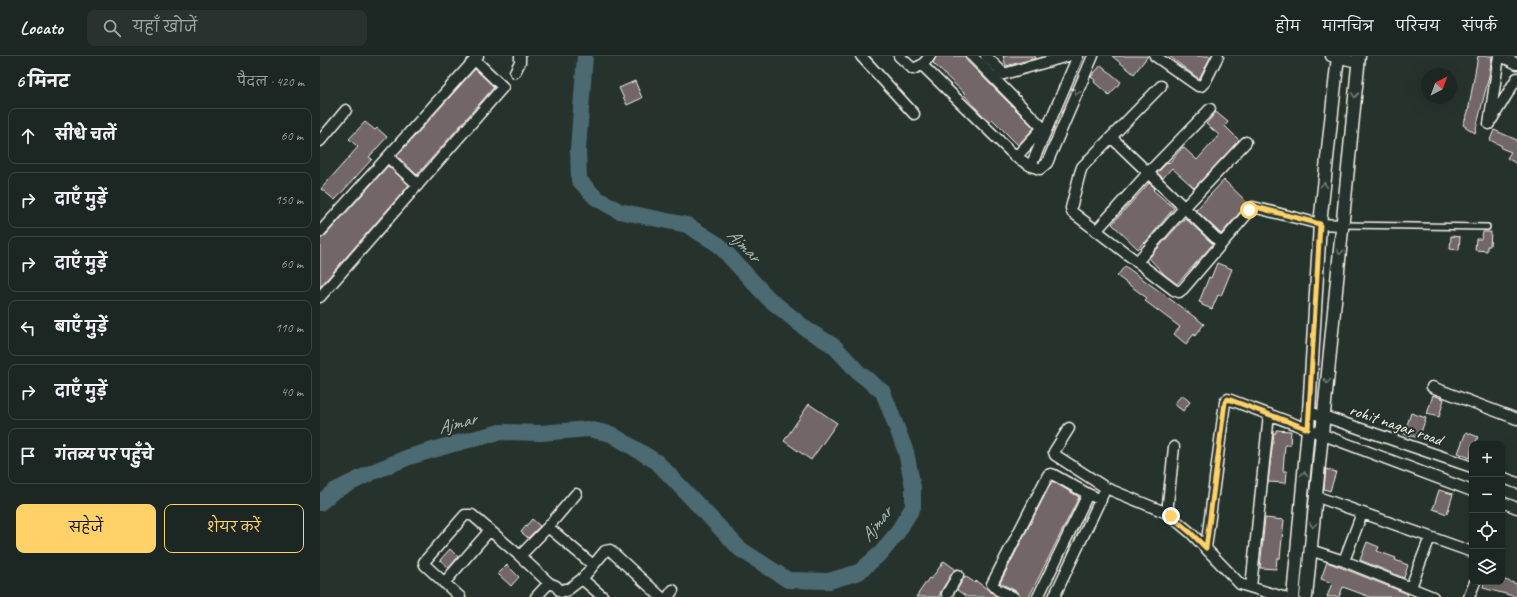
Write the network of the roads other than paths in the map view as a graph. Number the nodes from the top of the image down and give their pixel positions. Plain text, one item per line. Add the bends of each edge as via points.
1 (520, 56) edge
2 (861, 56) edge
3 (899, 56) edge
4 (930, 56) edge
5 (972, 56) edge
6 (986, 56) edge
7 (1065, 56) edge
8 (1078, 56) edge
9 (1092, 56) edge
10 (1155, 56) edge
11 (1218, 56) edge
12 (1500, 56) edge
13 (1336, 57) edge
14 (476, 58) edge
15 (1168, 59) edge
16 (1359, 59) edge
17 (1517, 64) edge
18 (922, 65) junction
19 (516, 72) dead end
20 (1004, 74) junction
21 (993, 78) junction
22 (1517, 78) edge
23 (1161, 86) dead end
24 (1210, 109) dead end
25 (346, 110) dead end
26 (914, 114) dead end
27 (1046, 130) junction
28 (1059, 136) junction
29 (1112, 138) junction
30 (320, 140) edge
31 (1246, 142) dead end
32 (1016, 156) junction
33 (388, 157) junction
34 (1031, 166) junction
35 (1148, 173) junction
36 (418, 184) junction
37 (1184, 208) junction
38 (1320, 224) junction
39 (1342, 224) junction
40 (1487, 227) dead end
41 (1096, 231) junction
42 (320, 232) edge
43 (1221, 243) junction
44 (1137, 262) junction
45 (320, 297) edge
46 (1432, 387) dead end
47 (1308, 412) junction
48 (1269, 414) junction
49 (1324, 416) junction
50 (1517, 419) edge
51 (1069, 428) dead end
52 (1308, 429) junction
53 (1322, 434) junction
54 (1174, 447) dead end
55 (1060, 464) dead end
56 (1469, 466) edge
57 (1054, 475) junction
58 (1505, 478) edge
59 (1516, 480) edge
60 (1106, 488) junction
61 (1469, 490) edge
62 (576, 494) dead end
63 (1088, 494) junction
64 (1315, 496) junction
65 (1101, 500) junction
66 (1505, 506) edge
67 (1517, 508) edge
68 (1167, 512) junction
69 (1362, 513) junction
70 (548, 527) junction
71 (490, 530) junction
72 (1430, 537) junction
73 (1206, 548) junction
74 (1310, 550) junction
75 (1469, 551) edge
76 (520, 556) junction
77 (1344, 561) junction
78 (593, 565) junction
79 (958, 575) dead end
80 (582, 579) junction
81 (444, 583) junction
82 (549, 583) junction
83 (1474, 585) edge
84 (1251, 587) junction
85 (1411, 587) junction
86 (948, 596) edge
87 (460, 597) edge
88 (536, 597) edge
89 (603, 597) edge
90 (661, 597) edge
91 (1013, 597) edge
92 (1038, 597) edge
93 (1054, 597) edge
94 (1283, 597) edge
95 (1293, 597) edge
96 (1306, 597) edge
97 (1433, 597) edge
98 (1469, 597) edge

1 - 19 street
2 - 26 street
3 - 18 street via 913,69
4 - 18 street
5 - 21 street
6 - 20 street
7 - 20 street
8 - 27 street
9 -> 28 street
10 - 15 street
11 - 15 street via 1206,82 1201,86
12 - 17 street
12 - 22 street via 1489,124
13 - 16 street
38 -> 13 street
14 - 33 street
14 - 36 street via 503,87
16 -> 39 street
18 - 32 street
20 - 21 street
21 - 32 street via 1041,128
23 - 29 street
24 - 35 street
25 - 30 street
27 - 28 street
27 - 34 street
28 - 34 street via 1044,166 1040,169
29 - 35 street
29 - 41 street via 1082,168 1071,208 1072,212
31 - 37 street
32 - 34 street
33 - 36 street
33 - 42 street
35 - 37 street
35 - 41 street
36 - 45 street
37 - 43 street
37 - 44 street
38 - 39 street
38 - 43 street via 1253,207
38 - 47 street
39 - 40 lane
39 -> 49 street
41 - 44 street
43 - 44 street via 1179,292
46 - 50 street
47 - 49 street, rohit nagar road
47 - 52 street
48 - 52 street
48 - 73 street via 1230,398 1225,402
48 - 84 street
49 - 53 street
49 - 56 street, rohit nagar road
51 - 60 street via 1054,452
52 - 53 street
95 -> 52 street
53 - 61 street
53 - 64 street
54 - 68 street
55 - 57 street
57 - 63 street
57 - 91 street via 1048,475 992,584
58 - 59 street
60 - 65 street
60 - 68 street
62 - 70 street
63 - 65 street
63 - 92 street
64 - 69 street
64 -> 74 street
65 - 93 street
66 - 67 street
68 - 73 street
69 - 72 street
69 - 77 street
70 - 76 street
70 - 78 street
71 - 76 street
71 - 81 street
71 - 81 street via 472,515 465,515 424,562 425,566
72 - 75 street
72 - 85 street
73 - 84 street via 1240,584
74 - 77 street
74 - 96 street
76 - 82 street
77 - 85 street
78 - 80 street
78 - 90 street via 605,551 610,550
79 - 86 street
80 - 82 street via 561,592
80 - 89 street
81 - 87 street
82 - 88 street
83 - 98 street
84 - 94 street
85 - 97 street

